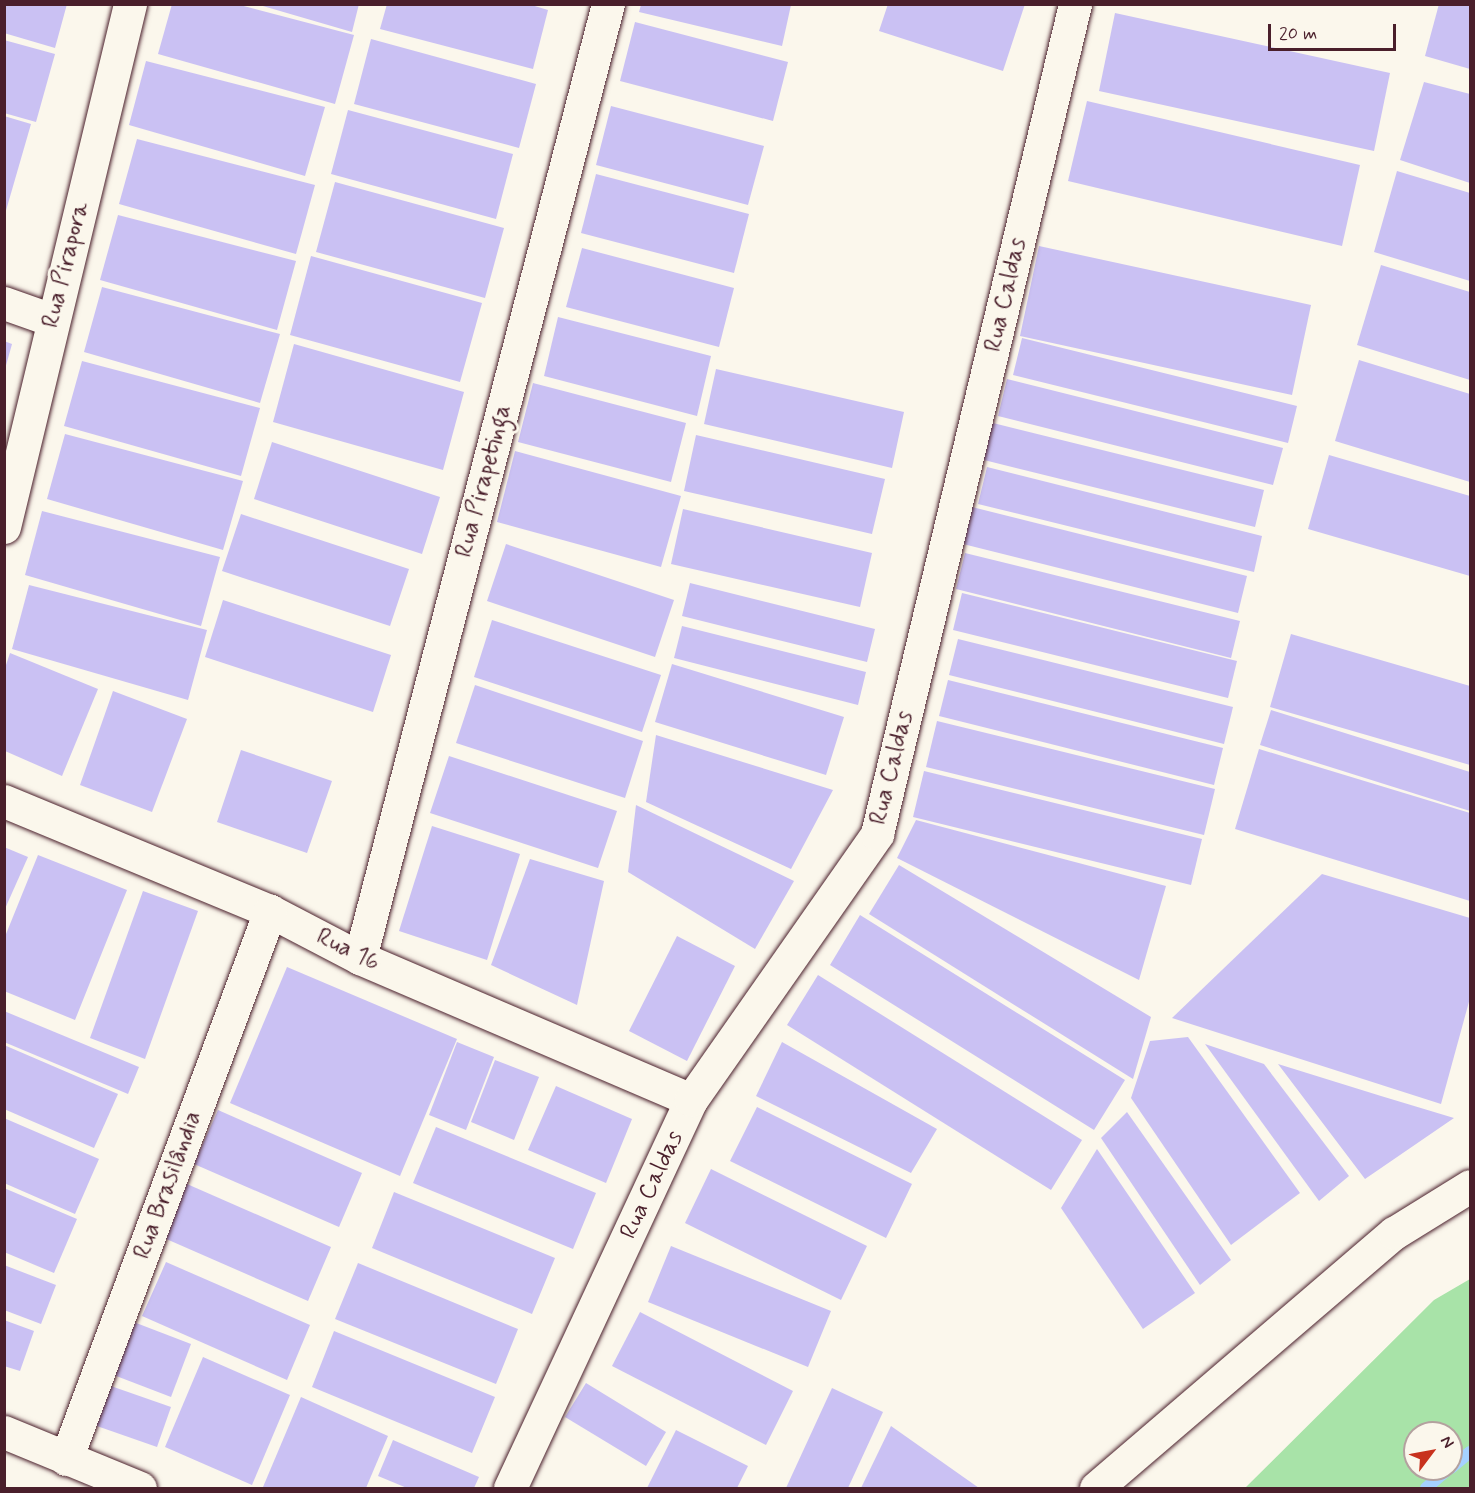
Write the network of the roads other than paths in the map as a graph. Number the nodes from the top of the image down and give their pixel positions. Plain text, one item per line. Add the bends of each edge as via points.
1 (130, 4) edge
2 (608, 4) edge
3 (1075, 4) edge
4 (4, 303) edge
5 (52, 320) junction
6 (4, 527) edge
7 (4, 801) edge
8 (270, 910) junction
9 (360, 958) junction
10 (692, 1100) junction
11 (1470, 1186) edge
12 (4, 1432) edge
13 (66, 1459) junction
14 (521, 1484) edge
15 (140, 1488) edge
16 (1096, 1488) edge

1 - 5 street, Rua Pirapora
2 - 9 street, Rua Pirapetinga
3 - 10 street, Rua Caldas via 877,834
4 - 5 street
5 - 6 street, Rua Pirapora
7 - 8 street, Rua 16
8 - 9 street, Rua 16
8 - 13 street, Rua Brasilândia
9 - 10 street, Rua 16
10 - 14 street, Rua Caldas
11 - 16 street via 1394,1233
12 - 13 street
13 - 15 street

